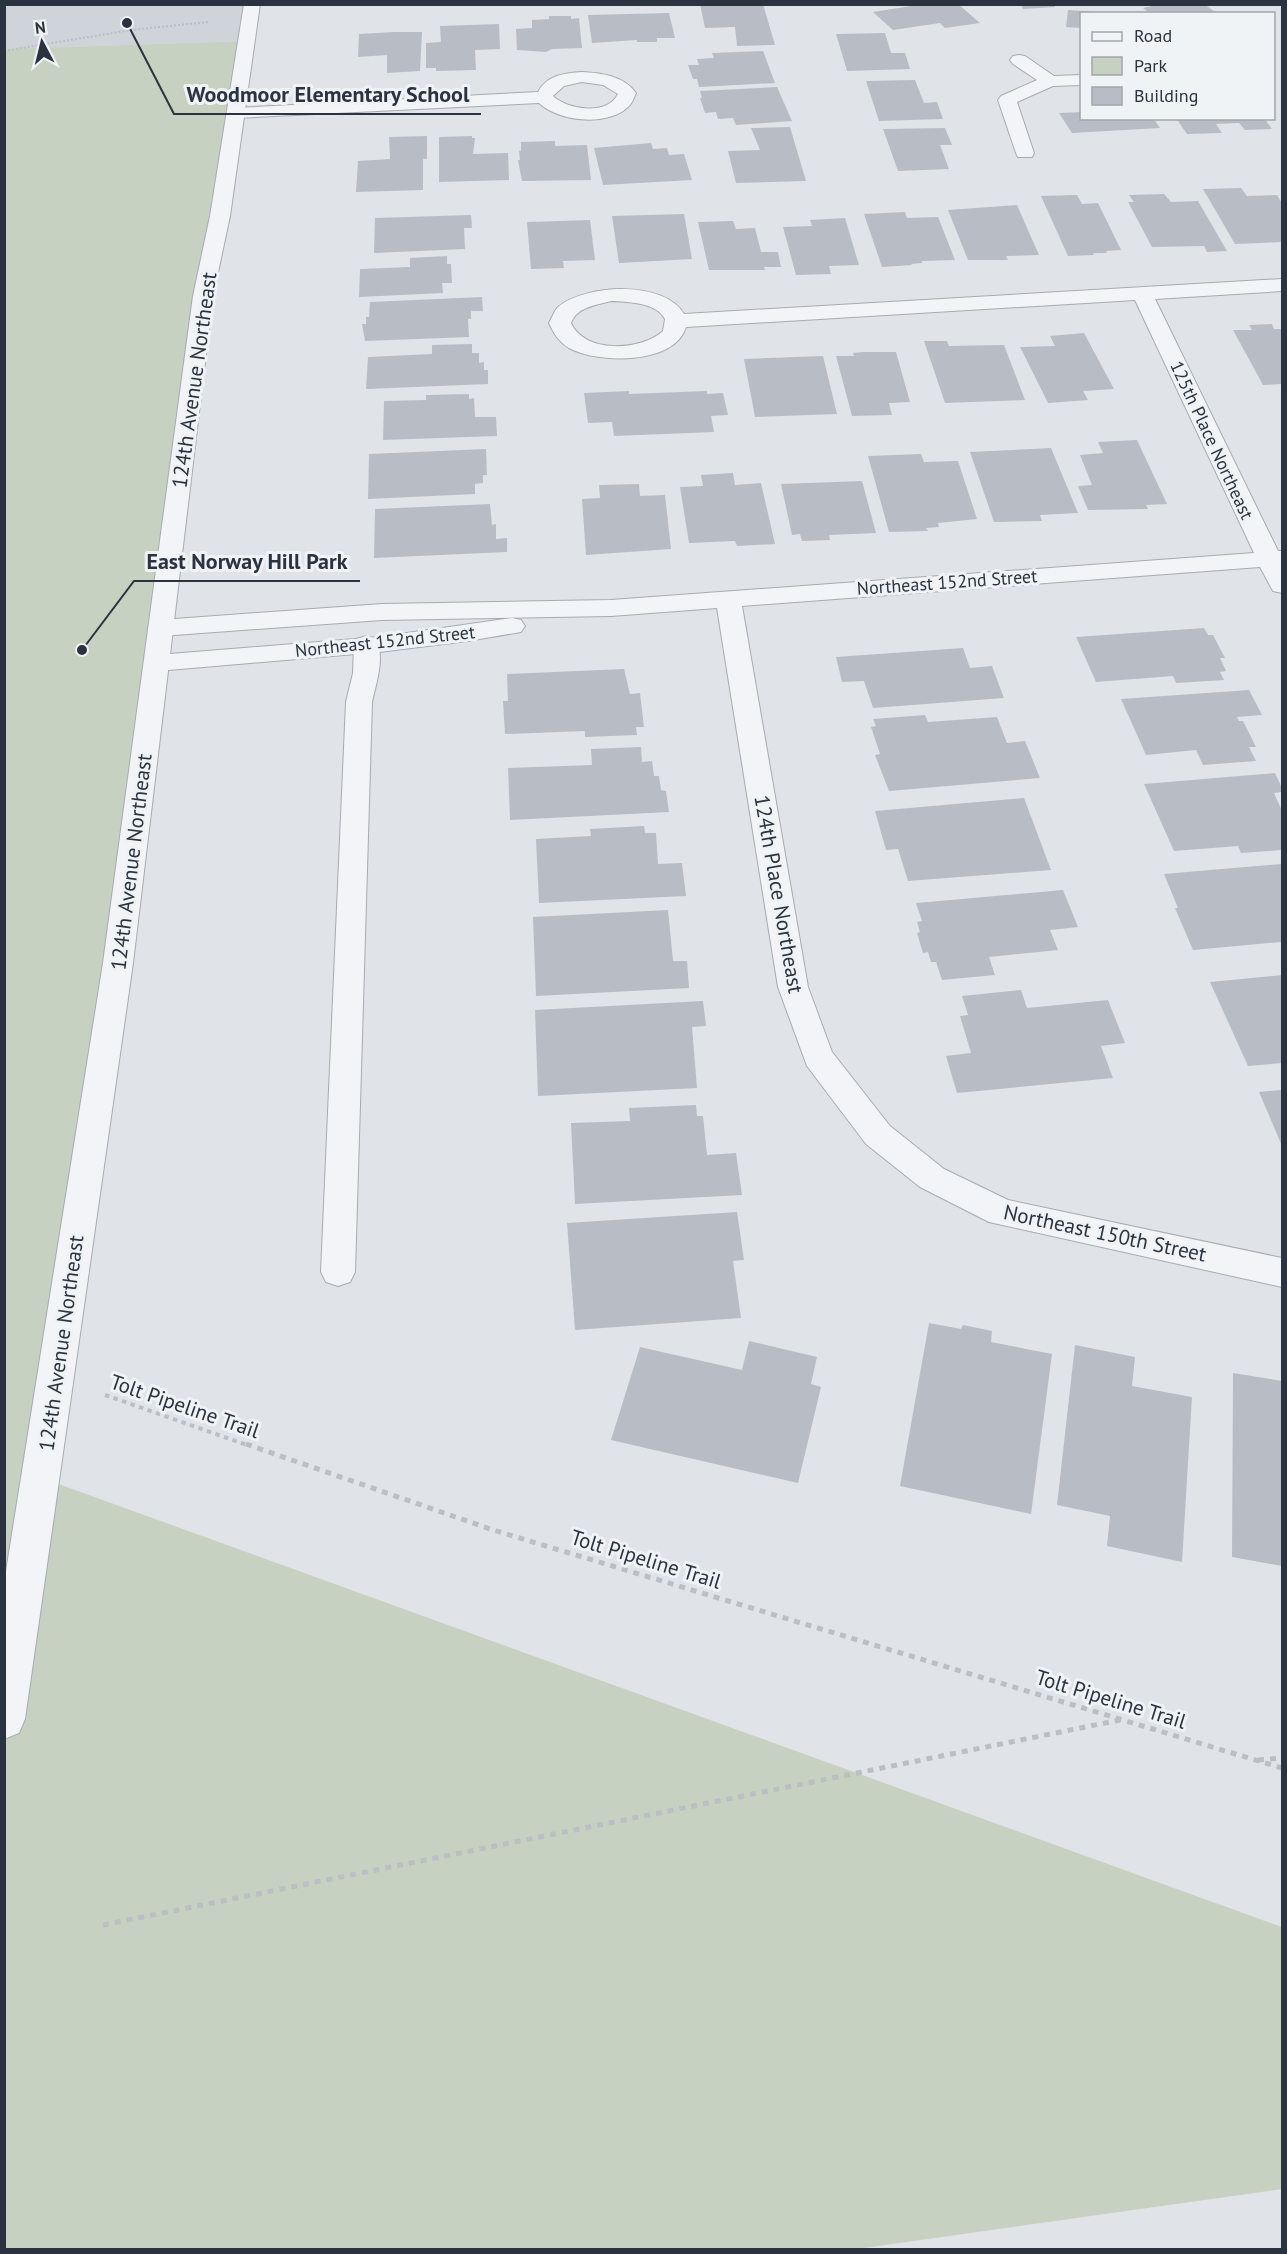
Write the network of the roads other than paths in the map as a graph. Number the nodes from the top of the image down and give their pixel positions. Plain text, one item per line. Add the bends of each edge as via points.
1 (252, 4) edge
2 (1019, 60) dead end
3 (1080, 80) edge
4 (1050, 81) junction
5 (543, 97) dead end
6 (236, 113) junction
7 (1025, 153) dead end
8 (1282, 285) edge
9 (1142, 293) junction
10 (676, 321) junction
11 (1276, 559) edge
12 (1282, 586) edge
13 (728, 598) junction
14 (611, 608) junction
15 (161, 628) junction
16 (366, 644) junction
17 (157, 663) junction
18 (932, 1178) joint
19 (338, 1272) dead end
20 (1282, 1272) edge
21 (4, 1719) edge

1 - 6 street, 124th Avenue Northeast
2 - 4 street
3 - 4 street
4 - 7 street via 1007,100
5 - 6 street
6 - 15 street, 124th Avenue Northeast via 203,296
8 - 9 street
9 - 10 street
9 - 11 street, 125th Place Northeast
10 - 10 street via 662,304 647,298 592,297 565,311 560,330 580,346 616,353 653,347 674,331
11 - 12 street, 125th Place Northeast
11 - 13 street, Northeast 152nd Street
13 - 14 street, Northeast 152nd Street
13 - 18 street, 124th Place Northeast via 793,987 818,1057 878,1135
14 - 15 street, Northeast 152nd Street via 382,612
14 - 16 street, Northeast 152nd Street via 479,632
15 - 17 street, 124th Avenue Northeast
16 - 17 street, Northeast 152nd Street
16 - 19 lane via 366,673 359,702
17 - 21 street, 124th Avenue Northeast via 118,963
18 - 20 street, Northeast 150th Street via 1001,1212

